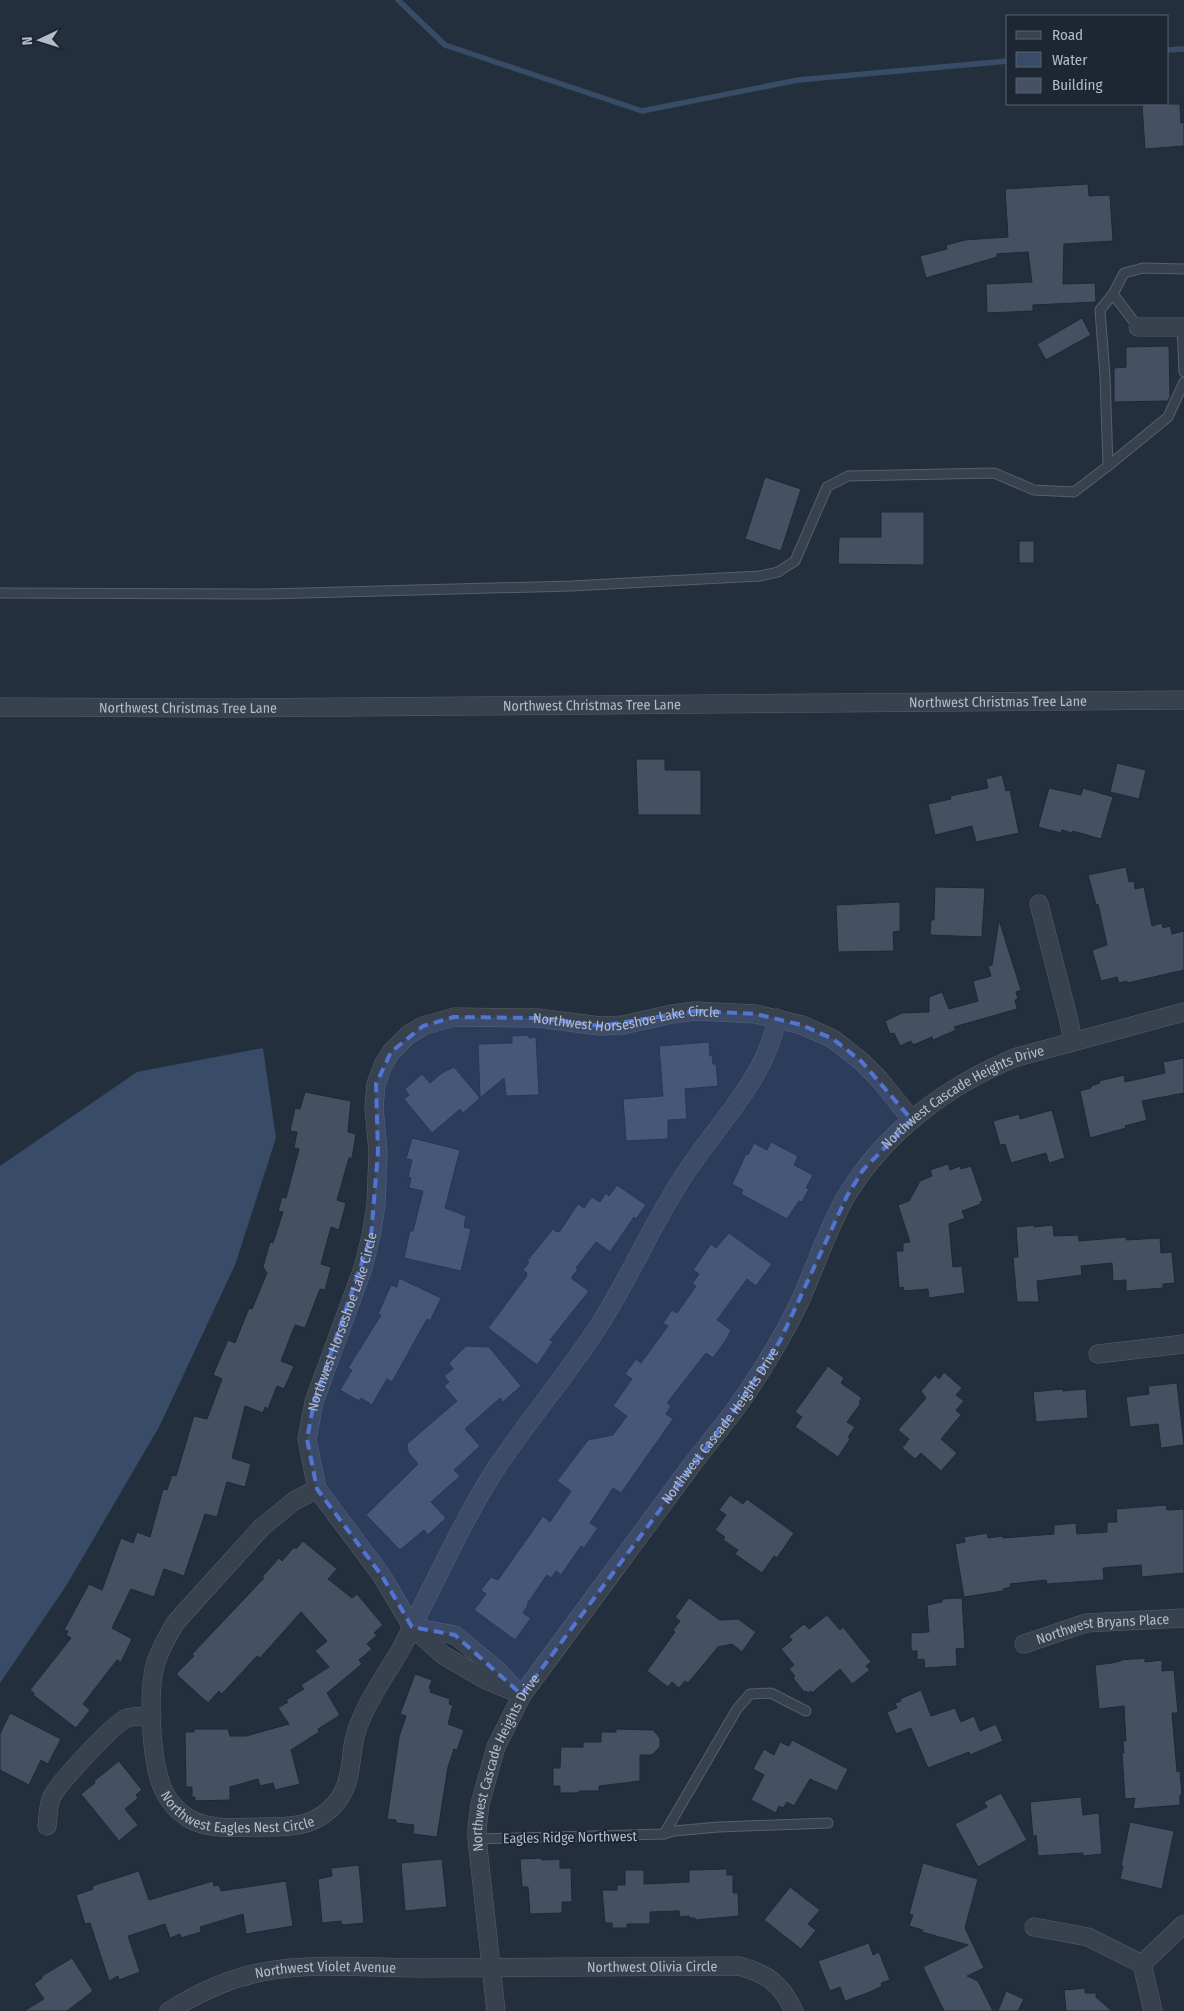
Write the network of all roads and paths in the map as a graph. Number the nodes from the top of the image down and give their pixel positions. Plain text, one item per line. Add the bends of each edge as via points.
1 (1184, 269) edge
2 (1113, 294) junction
3 (1138, 327) joint
4 (1183, 327) edge
5 (1184, 372) edge
6 (1184, 382) edge
7 (1108, 466) junction
8 (0, 593) edge
9 (1184, 700) edge
10 (0, 707) edge
11 (1038, 904) dead end
12 (1184, 1012) edge
13 (777, 1018) junction
14 (1073, 1042) junction
15 (912, 1120) junction
16 (1184, 1344) edge
17 (1098, 1354) dead end
18 (317, 1489) junction
19 (1184, 1618) edge
20 (412, 1627) junction
21 (1024, 1644) dead end
22 (522, 1695) junction
23 (806, 1711) dead end
24 (152, 1717) junction
25 (828, 1823) dead end
26 (47, 1826) dead end
27 (664, 1834) junction
28 (477, 1839) junction
29 (1184, 1924) edge
30 (1034, 1927) dead end
31 (1142, 1964) junction
32 (492, 1967) junction
33 (169, 2011) edge
34 (496, 2011) edge
35 (794, 2011) edge
36 (1153, 2011) edge

1 - 2 lane via 1144,268 1124,273
2 - 3 lane
2 - 7 lane via 1100,310
3 - 4 street
4 - 5 lane
6 - 7 lane via 1168,417
7 - 8 lane via 1074,492 1034,490 994,473 848,476 827,487 795,560 778,572 760,576 571,586 266,594
9 - 10 street, Northwest Christmas Tree Lane
11 - 14 street
12 - 14 street, Northwest Cascade Heights Drive
13 - 15 street, Northwest Horseshoe Lake Circle via 833,1039 879,1079
13 - 18 street, Northwest Horseshoe Lake Circle via 695,1011 600,1026 538,1018 454,1017 424,1026 408,1035 391,1052 376,1084 376,1205 371,1236 358,1284 310,1420 308,1438
13 - 20 street via 774,1038 765,1059 687,1170 598,1326 484,1487
14 - 15 street, Northwest Cascade Heights Drive via 993,1066 958,1086
15 - 22 street, Northwest Cascade Heights Drive via 863,1170 847,1196 780,1341 739,1404
16 - 17 street
18 - 20 street, Northwest Horseshoe Lake Circle via 382,1576
18 - 24 street, Northwest Eagles Nest Circle via 294,1501 262,1527 176,1622 156,1664
19 - 21 street, Northwest Bryans Place via 1086,1623
20 - 22 street, Northwest Horseshoe Lake Circle via 443,1655 486,1680
20 - 24 street, Northwest Eagles Nest Circle via 359,1725 347,1787 331,1810 302,1825 218,1828 185,1816 170,1803 159,1777
22 - 28 street, Northwest Cascade Heights Drive via 496,1747 480,1804
23 - 27 lane via 771,1693 750,1694 737,1709
24 - 26 street via 124,1720 102,1739 56,1789
25 - 27 lane, Eagles Ridge Northwest via 719,1827
27 - 28 lane, Eagles Ridge Northwest
28 - 32 street, Northwest Cascade Heights Drive
29 - 31 street
30 - 31 street via 1088,1938
31 - 36 street
32 - 33 street, Northwest Violet Avenue via 298,1967 261,1972 226,1982
32 - 34 street, Northwest Cascade Heights Drive
32 - 35 street, Northwest Olivia Circle via 739,1966 772,1980 786,1995

